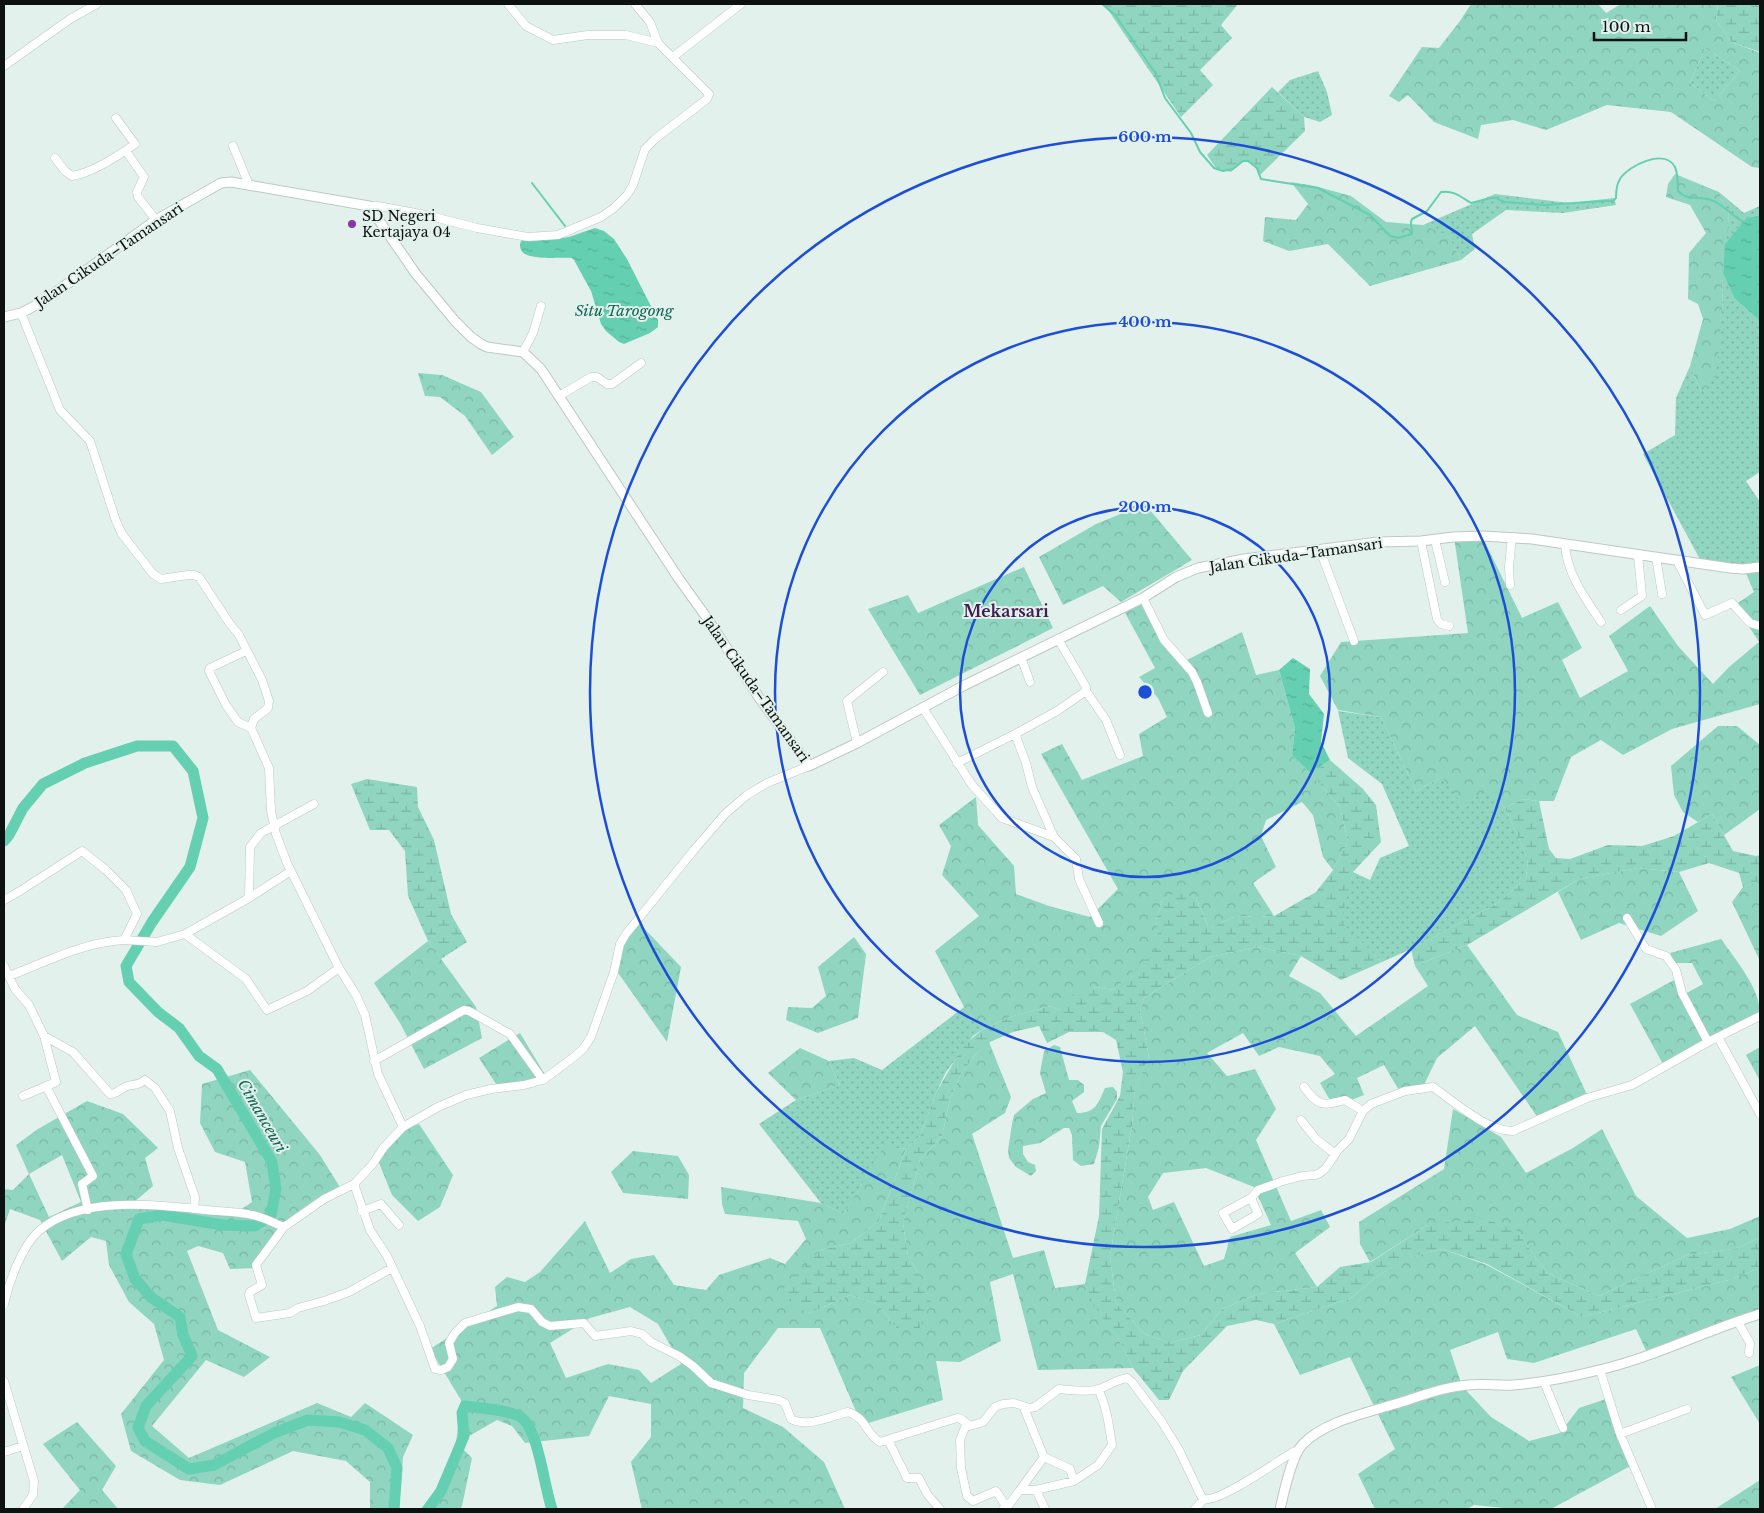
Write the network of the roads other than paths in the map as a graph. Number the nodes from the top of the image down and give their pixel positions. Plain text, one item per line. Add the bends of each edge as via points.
1 (97, 4) edge
2 (508, 4) edge
3 (635, 4) edge
4 (741, 4) edge
5 (658, 43) junction
6 (673, 57) junction
7 (4, 66) edge
8 (116, 118) dead end
9 (233, 146) dead end
10 (126, 151) junction
11 (55, 158) dead end
12 (249, 185) junction
13 (369, 206) junction
14 (156, 220) junction
15 (541, 306) dead end
16 (21, 313) junction
17 (4, 317) edge
18 (523, 352) junction
19 (641, 363) dead end
20 (560, 396) junction
21 (1512, 537) junction
22 (1435, 540) junction
23 (1421, 541) junction
24 (1565, 545) junction
25 (1320, 550) junction
26 (1638, 555) junction
27 (1656, 557) junction
28 (1677, 561) junction
29 (1760, 567) edge
30 (1445, 582) dead end
31 (1510, 585) dead end
32 (1662, 594) dead end
33 (1143, 598) junction
34 (1621, 610) dead end
35 (1601, 622) dead end
36 (1448, 626) dead end
37 (1760, 626) edge
38 (1058, 640) junction
39 (1354, 641) dead end
40 (246, 651) junction
41 (1021, 657) junction
42 (883, 672) dead end
43 (1030, 682) dead end
44 (1086, 691) junction
45 (924, 708) junction
46 (1208, 713) dead end
47 (250, 728) junction
48 (1015, 734) junction
49 (857, 743) junction
50 (1120, 755) dead end
51 (957, 762) junction
52 (809, 766) junction
53 (314, 804) dead end
54 (274, 827) junction
55 (1054, 837) junction
56 (291, 871) junction
57 (249, 898) junction
58 (4, 900) edge
59 (1627, 918) dead end
60 (1099, 923) dead end
61 (186, 934) junction
62 (125, 940) dead end
63 (4, 966) edge
64 (339, 968) junction
65 (8, 976) junction
66 (1760, 1016) edge
67 (44, 1036) junction
68 (1718, 1038) junction
69 (1708, 1042) junction
70 (374, 1061) junction
71 (543, 1080) junction
72 (46, 1086) junction
73 (1304, 1088) dead end
74 (24, 1096) dead end
75 (1363, 1111) junction
76 (1760, 1114) edge
77 (1301, 1120) dead end
78 (403, 1127) junction
79 (1335, 1154) junction
80 (354, 1184) junction
81 (1251, 1198) junction
82 (194, 1209) junction
83 (88, 1210) junction
84 (362, 1211) junction
85 (399, 1225) dead end
86 (284, 1227) junction
87 (392, 1268) junction
88 (4, 1304) edge
89 (1760, 1314) edge
90 (1738, 1322) junction
91 (1749, 1353) dead end
92 (1600, 1370) junction
93 (4, 1381) edge
94 (1544, 1382) junction
95 (1098, 1389) junction
96 (1024, 1408) junction
97 (1687, 1409) dead end
98 (966, 1425) junction
99 (1563, 1428) dead end
100 (1620, 1434) junction
101 (888, 1440) junction
102 (23, 1446) junction
103 (1297, 1451) junction
104 (4, 1452) edge
105 (1044, 1457) junction
106 (1074, 1481) junction
107 (1020, 1490) junction
108 (1036, 1490) junction
109 (1204, 1499) junction
110 (23, 1509) edge
111 (940, 1509) edge
112 (1006, 1509) edge
113 (1045, 1509) edge
114 (1195, 1509) edge
115 (1280, 1509) edge
116 (1652, 1509) edge

1 - 7 street
2 - 5 street via 526,26 553,40 626,35
3 - 5 street via 650,22
4 - 6 street
5 - 6 street
6 - 13 street via 709,94 645,149 627,195 601,217 558,235 528,237
8 - 10 street via 135,144
9 - 12 street
10 - 11 street via 72,176
10 - 14 street via 144,177 138,196
12 - 13 street, Jalan Cikuda–Tamansari
12 - 14 street, Jalan Cikuda–Tamansari via 221,183
13 - 18 street via 416,274 455,321 487,347
14 - 16 street, Jalan Cikuda–Tamansari via 42,302
15 - 18 street
16 - 17 street, Jalan Cikuda–Tamansari
16 - 40 street via 60,410 90,441 122,534 157,577 199,577 239,635
18 - 20 street, Jalan Cikuda–Tamansari via 541,369
19 - 20 street via 612,384 596,377
20 - 52 street, Jalan Cikuda–Tamansari via 679,579
21 - 22 street, Jalan Cikuda–Tamansari
21 - 24 street, Jalan Cikuda–Tamansari
21 - 31 street
22 - 23 street, Jalan Cikuda–Tamansari
22 - 30 street
23 - 25 street, Jalan Cikuda–Tamansari via 1378,542
23 - 36 street via 1437,619
24 - 26 street, Jalan Cikuda–Tamansari
24 - 35 street via 1566,558 1577,585
25 - 33 street, Jalan Cikuda–Tamansari via 1198,568 1176,577
25 - 39 street
26 - 27 street, Jalan Cikuda–Tamansari
26 - 34 street via 1642,596
27 - 28 street, Jalan Cikuda–Tamansari
27 - 32 street
28 - 29 street, Jalan Cikuda–Tamansari via 1743,569
28 - 37 street via 1705,615 1732,603 1750,623
33 - 38 street, Jalan Cikuda–Tamansari
33 - 46 street via 1164,640 1192,672
38 - 41 street, Jalan Cikuda–Tamansari
38 - 44 street
40 - 47 street via 269,701 268,708 254,719
40 - 47 street via 208,671 238,722
41 - 43 street
41 - 45 street, Jalan Cikuda–Tamansari
42 - 49 street via 847,700
44 - 48 street
44 - 50 street via 1106,720
45 - 49 street, Jalan Cikuda–Tamansari
45 - 51 street
47 - 54 street via 269,768
48 - 51 street
48 - 55 street via 1032,787
49 - 52 street, Jalan Cikuda–Tamansari
51 - 55 street via 972,785 1002,818
52 - 71 street via 747,795 725,814 694,850 620,944 614,972 591,1037 574,1058
53 - 54 street
54 - 56 street
54 - 57 street via 260,833 250,847
55 - 60 street via 1076,860 1079,879
56 - 57 street
56 - 64 street
57 - 61 street
58 - 65 street via 82,851 126,890 137,914 124,940 61,954
59 - 69 street via 1646,948 1666,956 1676,970 1682,993
61 - 62 street via 157,942
61 - 64 street via 246,979 268,1010 307,991
63 - 65 street
64 - 70 street via 365,1015
65 - 67 street via 30,1005
66 - 68 street
67 - 72 street via 56,1082
67 - 82 street via 73,1052 110,1094 128,1086 138,1086 145,1080 155,1088 170,1111 178,1148 195,1197
68 - 69 street
68 - 76 street
69 - 75 street via 1632,1086 1587,1098 1513,1131 1496,1129 1433,1087 1405,1091 1371,1104
70 - 71 street via 464,1010 510,1034
70 - 78 street
71 - 78 street via 466,1095
72 - 74 street
72 - 83 street via 93,1176 82,1184
73 - 75 street via 1318,1103 1346,1100
75 - 79 street via 1349,1140
77 - 79 street
78 - 80 street
79 - 81 street via 1326,1168 1315,1176 1302,1176 1258,1190
80 - 84 street
80 - 86 street via 324,1199
81 - 81 street via 1258,1214 1232,1229 1223,1213
82 - 83 street via 134,1205
82 - 86 street via 252,1215
83 - 88 street via 61,1217 38,1232 18,1264
84 - 85 street via 381,1204
84 - 87 street
86 - 87 street via 256,1265 262,1285 248,1295 256,1318 290,1313 349,1292
87 - 101 street via 420,1326 435,1369 448,1367 452,1359 450,1343 455,1332 465,1323 518,1307 531,1309 550,1326 584,1323 595,1336 631,1330 642,1334 650,1342 694,1366 712,1383 785,1403 791,1419 796,1422 805,1423 848,1412 861,1419 875,1439 880,1442
89 - 90 street
90 - 91 street via 1750,1343
90 - 92 street via 1634,1361
92 - 94 street
92 - 100 street
93 - 102 street
94 - 99 street
94 - 103 street via 1468,1385 1433,1392 1333,1425 1314,1434
95 - 96 street via 1059,1389 1035,1407
95 - 106 street via 1107,1414 1112,1445 1098,1465
95 - 109 street via 1117,1380 1127,1378 1132,1382 1162,1422
96 - 98 street via 1014,1403 1003,1404 995,1407 983,1422
96 - 105 street
97 - 100 street
98 - 101 street via 957,1418
98 - 112 street via 960,1440 967,1496 973,1501 996,1491
100 - 116 street
101 - 111 street via 907,1478 920,1478 927,1494
102 - 104 street
102 - 110 street via 34,1490
103 - 109 street via 1242,1485 1216,1498
103 - 115 street
105 - 106 street via 1070,1469
105 - 107 street
106 - 108 street
107 - 108 street
107 - 112 street
108 - 113 street
109 - 114 street

